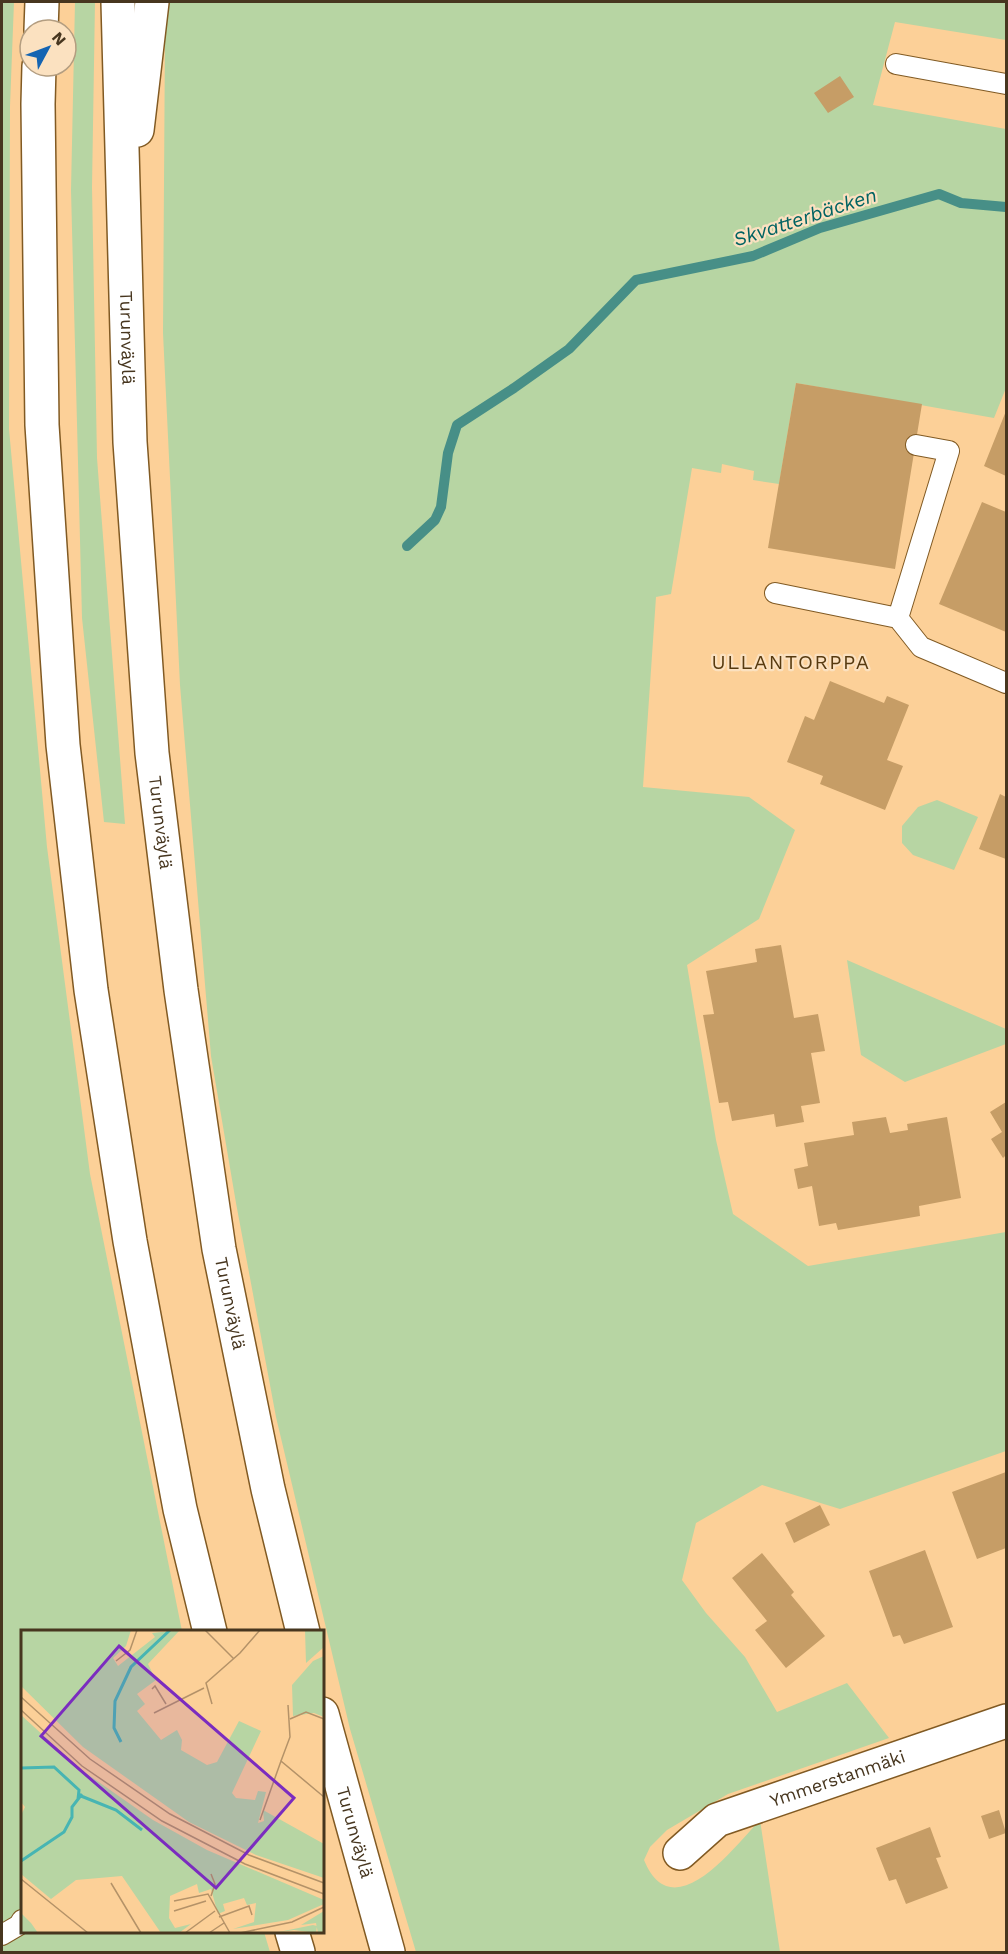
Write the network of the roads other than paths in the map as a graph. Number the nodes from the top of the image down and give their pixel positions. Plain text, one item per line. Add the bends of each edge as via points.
1 (42, 2) edge
2 (118, 2) edge
3 (152, 2) edge
4 (41, 18) edge
5 (896, 64) dead end
6 (39, 78) edge
7 (1006, 84) edge
8 (124, 233) junction
9 (916, 445) dead end
10 (775, 593) dead end
11 (898, 618) junction
12 (1006, 683) edge
13 (210, 1630) edge
14 (303, 1630) edge
15 (324, 1720) edge
16 (1006, 1721) edge
17 (680, 1853) dead end
18 (21, 1922) edge
19 (292, 1933) edge
20 (2, 1935) edge
21 (298, 1953) edge
22 (388, 1953) edge

1 - 4 main road
2 - 8 main road, Turunväylä
3 - 8 main road
5 - 7 lane
6 - 13 main road via 42,425 63,745 91,990 130,1241 180,1509
8 - 14 main road, Turunväylä via 130,442 152,753 181,990 219,1250 268,1489
9 - 11 lane via 949,451
10 - 11 lane
11 - 12 lane via 921,647
15 - 22 main road, Turunväylä
16 - 17 main road, Ymmerstanmäki via 717,1820
18 - 20 lane
19 - 21 main road

